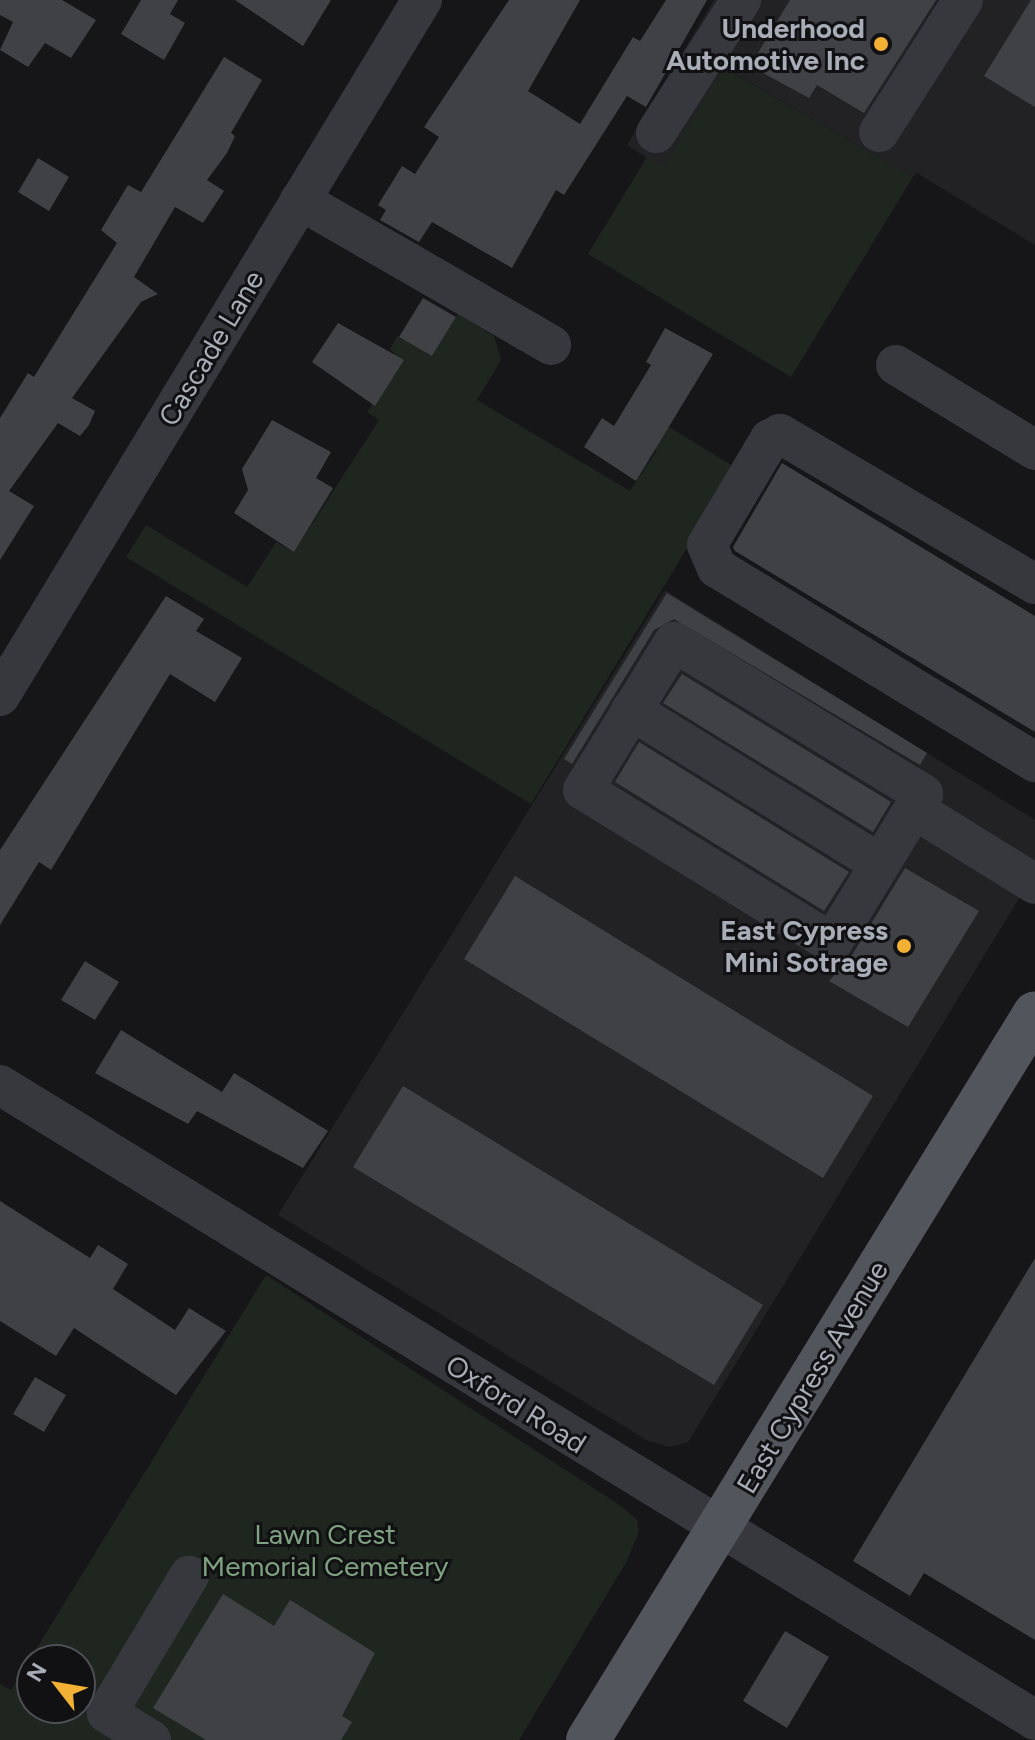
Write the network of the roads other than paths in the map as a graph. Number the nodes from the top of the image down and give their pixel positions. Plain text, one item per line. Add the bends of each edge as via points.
1 (422, 0) edge
2 (741, 0) edge
3 (963, 0) edge
4 (879, 132) dead end
5 (656, 133) dead end
6 (300, 200) junction
7 (551, 345) dead end
8 (896, 365) dead end
9 (1035, 450) edge
10 (1035, 584) edge
11 (0, 696) edge
12 (631, 710) junction
13 (1035, 762) edge
14 (914, 809) junction
15 (880, 864) junction
16 (1035, 884) edge
17 (1035, 1013) edge
18 (0, 1085) edge
19 (718, 1529) junction
20 (189, 1576) dead end
21 (1035, 1720) edge
22 (151, 1740) edge
23 (588, 1740) edge

1 - 6 street, Cascade Lane
2 - 5 street
3 - 4 street
6 - 7 street
6 - 11 street, Cascade Lane
8 - 9 street
10 - 13 street via 780,434 766,446 707,545 717,568
12 - 14 street via 674,642 923,794
12 - 15 street
12 - 15 street via 583,790 832,943
14 - 15 street
14 - 16 street
17 - 19 main road, East Cypress Avenue
18 - 19 street, Oxford Road
19 - 21 street, Oxford Road
19 - 23 main road, East Cypress Avenue
20 - 22 street via 107,1713

